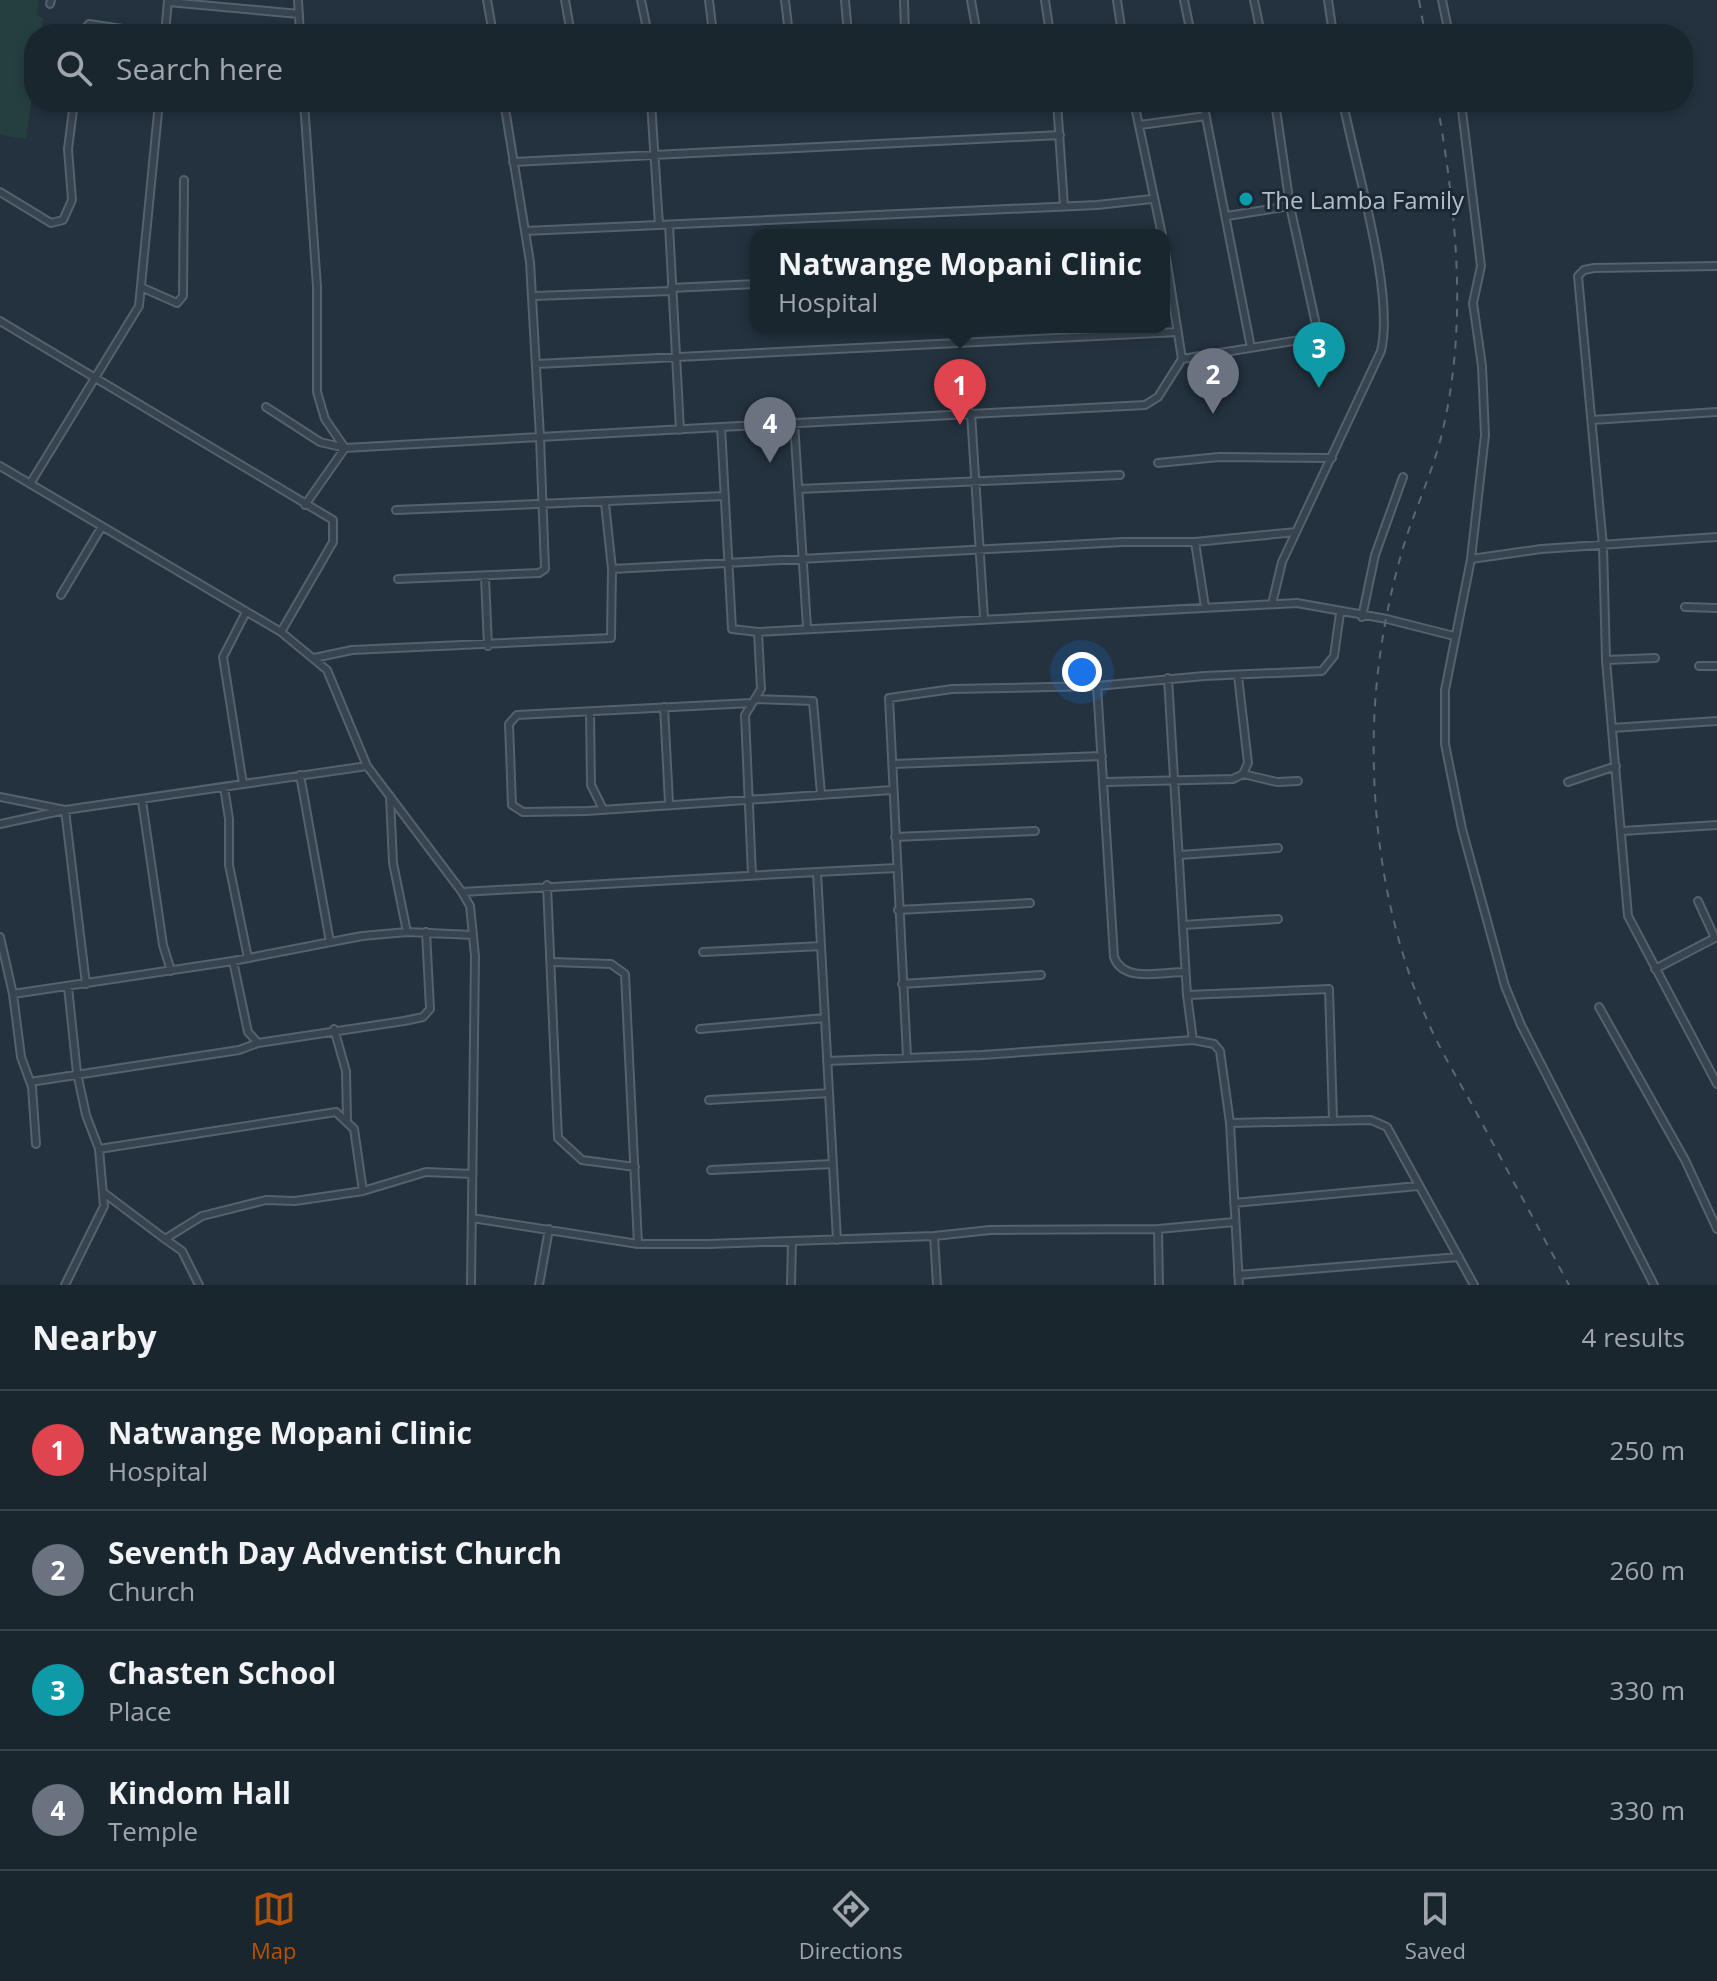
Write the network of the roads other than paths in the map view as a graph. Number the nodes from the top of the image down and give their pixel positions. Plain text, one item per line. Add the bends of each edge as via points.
1 (298, 0) edge
2 (487, 0) edge
3 (565, 0) edge
4 (641, 0) edge
5 (709, 0) edge
6 (845, 0) edge
7 (904, 0) edge
8 (971, 0) edge
9 (1045, 0) edge
10 (1117, 0) edge
11 (1184, 0) edge
12 (1254, 0) edge
13 (1328, 0) edge
14 (1442, 0) edge
15 (168, 1) edge
16 (787, 1) edge
17 (299, 14) junction
18 (166, 24) edge
19 (300, 24) edge
20 (491, 24) edge
21 (569, 24) edge
22 (646, 24) edge
23 (712, 24) edge
24 (788, 24) edge
25 (847, 24) edge
26 (905, 24) edge
27 (975, 24) edge
28 (1049, 24) edge
29 (1121, 24) edge
30 (1189, 24) edge
31 (1259, 24) edge
32 (1332, 24) edge
33 (1447, 24) edge
34 (73, 112) edge
35 (158, 112) edge
36 (305, 112) edge
37 (506, 112) edge
38 (652, 112) edge
39 (1058, 112) edge
40 (1137, 112) edge
41 (1205, 112) edge
42 (1277, 112) edge
43 (1345, 112) edge
44 (1462, 112) edge
45 (1206, 116) junction
46 (1140, 125) junction
47 (1060, 135) junction
48 (654, 155) junction
49 (513, 162) junction
50 (184, 180) dead end
51 (0, 192) edge
52 (1152, 199) junction
53 (1064, 206) junction
54 (1290, 206) junction
55 (1227, 216) junction
56 (659, 225) junction
57 (669, 225) junction
58 (1160, 229) edge
59 (525, 231) junction
60 (1717, 266) edge
61 (750, 284) edge
62 (1170, 286) edge
63 (143, 288) junction
64 (671, 290) junction
65 (534, 296) junction
66 (0, 321) edge
67 (1170, 332) edge
68 (1178, 332) junction
69 (1159, 333) edge
70 (1251, 348) junction
71 (677, 359) junction
72 (1182, 359) junction
73 (537, 364) junction
74 (96, 376) junction
75 (266, 407) dead end
76 (1717, 412) edge
77 (971, 413) junction
78 (1592, 420) junction
79 (794, 422) junction
80 (721, 427) junction
81 (680, 430) junction
82 (540, 437) junction
83 (345, 448) junction
84 (1332, 458) junction
85 (1158, 463) dead end
86 (0, 466) edge
87 (1120, 475) dead end
88 (1403, 477) dead end
89 (975, 481) junction
90 (30, 484) junction
91 (799, 489) junction
92 (725, 496) junction
93 (605, 503) junction
94 (544, 504) junction
95 (305, 505) junction
96 (396, 510) dead end
97 (101, 528) junction
98 (1296, 532) junction
99 (1717, 537) edge
100 (1195, 542) junction
101 (1603, 546) junction
102 (978, 550) junction
103 (803, 559) junction
104 (1471, 559) junction
105 (728, 562) junction
106 (612, 569) junction
107 (485, 577) junction
108 (398, 579) dead end
109 (61, 595) dead end
110 (1272, 604) junction
111 (1205, 607) junction
112 (1685, 607) dead end
113 (1717, 608) edge
114 (246, 612) junction
115 (1340, 613) junction
116 (1362, 617) junction
117 (984, 618) junction
118 (807, 627) junction
119 (281, 632) junction
120 (758, 632) junction
121 (1454, 636) junction
122 (488, 646) junction
123 (314, 658) junction
124 (1655, 658) dead end
125 (1606, 660) junction
126 (1699, 666) dead end
127 (1717, 666) edge
128 (1238, 676) junction
129 (1168, 678) junction
130 (1097, 686) junction
131 (754, 701) junction
132 (664, 707) junction
133 (590, 712) junction
134 (1717, 721) edge
135 (1612, 728) junction
136 (1102, 756) junction
137 (893, 764) junction
138 (367, 766) junction
139 (1616, 766) junction
140 (1243, 774) junction
141 (300, 775) junction
142 (1174, 781) junction
143 (1298, 781) dead end
144 (1105, 782) junction
145 (1568, 782) dead end
146 (243, 784) junction
147 (224, 787) junction
148 (892, 790) junction
149 (821, 794) junction
150 (390, 796) junction
151 (0, 797) edge
152 (748, 800) junction
153 (142, 801) junction
154 (669, 803) junction
155 (603, 809) junction
156 (65, 810) junction
157 (0, 824) edge
158 (1717, 825) edge
159 (1035, 831) dead end
160 (1622, 831) junction
161 (895, 837) junction
162 (1278, 848) dead end
163 (1180, 855) junction
164 (896, 868) junction
165 (817, 872) junction
166 (752, 875) junction
167 (547, 885) junction
168 (462, 892) junction
169 (1698, 901) dead end
170 (1030, 903) dead end
171 (898, 910) junction
172 (1278, 919) dead end
173 (1183, 925) junction
174 (407, 932) junction
175 (426, 932) junction
176 (473, 935) junction
177 (0, 937) edge
178 (330, 942) junction
179 (821, 946) junction
180 (703, 952) dead end
181 (248, 958) junction
182 (233, 961) junction
183 (552, 962) junction
184 (1655, 969) junction
185 (171, 971) junction
186 (1185, 972) junction
187 (1041, 975) dead end
188 (86, 984) junction
189 (902, 984) junction
190 (68, 987) junction
191 (13, 994) junction
192 (1187, 995) junction
193 (1599, 1007) dead end
194 (825, 1018) junction
195 (334, 1029) junction
196 (700, 1029) dead end
197 (1193, 1040) junction
198 (258, 1043) junction
199 (907, 1057) junction
200 (827, 1061) junction
201 (77, 1073) junction
202 (30, 1082) junction
203 (1717, 1084) edge
204 (829, 1093) junction
205 (709, 1100) dead end
206 (347, 1119) junction
207 (1333, 1119) junction
208 (1230, 1123) junction
209 (36, 1144) dead end
210 (99, 1149) junction
211 (832, 1164) junction
212 (635, 1167) junction
213 (711, 1170) dead end
214 (472, 1174) junction
215 (1418, 1186) junction
216 (363, 1191) junction
217 (104, 1193) junction
218 (1234, 1203) junction
219 (472, 1218) junction
220 (1234, 1222) junction
221 (549, 1229) junction
222 (1158, 1229) junction
223 (1717, 1229) edge
224 (934, 1236) junction
225 (165, 1239) junction
226 (837, 1240) junction
227 (792, 1242) junction
228 (638, 1244) junction
229 (1459, 1257) junction
230 (1238, 1275) junction
231 (65, 1285) edge
232 (199, 1285) edge
233 (471, 1285) edge
234 (539, 1285) edge
235 (791, 1285) edge
236 (937, 1285) edge
237 (1159, 1285) edge
238 (1239, 1285) edge
239 (1474, 1285) edge
240 (1654, 1285) edge

1 - 17 street
2 - 20 street
3 - 21 street
4 - 22 street
5 - 23 street
6 - 25 street
7 - 26 street
8 - 27 street
9 - 28 street
10 - 29 street
11 - 30 street
12 - 31 street
13 - 32 street
14 - 33 street
15 - 17 street
15 - 18 street
16 - 24 street
17 - 19 street
34 - 51 street via 68,149 72,200 63,220 51,223
35 - 63 street
36 - 83 street via 317,287 317,392 325,419
37 - 49 street
38 - 48 street
39 - 47 street
40 - 46 street
41 - 45 street
42 - 54 street
43 - 84 street via 1372,238 1385,334
44 - 104 street via 1481,266 1473,303 1485,435
45 - 46 street
45 - 55 street
46 - 52 street
47 - 48 street
47 - 53 street
48 - 49 street
48 - 56 street
49 - 59 street
50 - 63 street via 183,296 177,303
52 - 53 street
52 - 58 street
53 - 57 street
54 - 55 street
54 - 70 street via 1317,334
55 - 70 street
56 - 57 street
56 - 59 street
57 - 64 street
59 - 65 street
60 - 78 street via 1594,268 1578,276
61 - 64 street
62 - 68 street
63 - 74 street via 135,315
64 - 65 street
64 - 71 street
65 - 73 street
66 - 74 street
67 - 68 street
68 - 72 street
69 - 71 street
70 - 72 street
71 - 73 street
71 - 81 street
72 - 77 street via 1158,397 1145,405
73 - 82 street
74 - 90 street
74 - 95 street
75 - 83 street via 320,442
76 - 78 street
77 - 79 street
77 - 89 street
78 - 101 street
79 - 80 street
79 - 91 street
80 - 81 street
80 - 92 street
81 - 82 street
82 - 83 street
82 - 94 street
83 - 95 street
84 - 85 street via 1219,457
84 - 98 street
86 - 90 street
87 - 89 street
88 - 116 street via 1375,555
89 - 91 street
89 - 102 street
90 - 97 street
91 - 103 street
92 - 93 street
92 - 105 street
93 - 94 street
93 - 106 street
94 - 96 street
94 - 107 street via 545,569
95 - 119 street via 333,520 336,534
97 - 109 street
97 - 114 street
98 - 100 street
98 - 110 street
99 - 101 street
100 - 102 street
100 - 111 street
101 - 104 street
101 - 125 street
102 - 103 street
102 - 117 street
103 - 105 street
103 - 118 street
104 - 121 street
105 - 106 street
105 - 120 street via 732,629
106 - 122 street via 611,638
107 - 108 street
107 - 122 street
110 - 111 street
110 - 115 street via 1321,606
111 - 117 street
112 - 113 street
114 - 119 street
114 - 146 street via 223,657
115 - 116 street
115 - 128 street via 1334,656 1322,671
116 - 121 street
117 - 118 street
118 - 120 street
119 - 123 street
120 - 131 street via 761,689
121 - 240 street via 1445,690 1445,744 1505,986
122 - 123 street via 352,650
123 - 138 street via 327,670
124 - 125 street
125 - 135 street
126 - 127 street
128 - 129 street
128 - 140 street via 1248,763
129 - 130 street
129 - 142 street
130 - 136 street
130 - 137 street via 893,695 888,704
131 - 132 street
131 - 149 street via 813,701
131 - 152 street via 745,715
132 - 133 street
132 - 154 street
133 - 155 street via 591,785
133 - 155 street via 510,719 512,805 523,812
134 - 135 street
135 - 139 street
136 - 137 street
136 - 144 street
137 - 148 street
138 - 141 street
138 - 150 street
139 - 145 street
139 - 160 street
140 - 142 street
140 - 143 street
141 - 146 street
141 - 178 street
142 - 144 street
142 - 163 street
144 - 186 street via 1118,968 1127,974
146 - 147 street
147 - 153 street
147 - 181 street via 229,865
148 - 149 street
148 - 161 street
149 - 152 street
150 - 168 street
150 - 174 street via 393,863
151 - 156 street
152 - 154 street
152 - 166 street
153 - 156 street
153 - 185 street
154 - 155 street
156 - 157 street
156 - 188 street
158 - 160 street
159 - 161 street
160 - 184 street via 1628,916
161 - 164 street
162 - 163 street
163 - 173 street
164 - 165 street
164 - 171 street
165 - 166 street
165 - 179 street
166 - 167 street
167 - 168 street
167 - 183 street
168 - 176 street via 470,906
169 - 184 street via 1715,938
170 - 171 street
171 - 189 street
172 - 173 street
173 - 186 street
174 - 175 street
174 - 178 street
175 - 176 street
175 - 195 street via 431,1000 423,1017
176 - 214 street
177 - 191 street
178 - 181 street
179 - 180 street
179 - 194 street
181 - 182 street
182 - 185 street
182 - 198 street via 244,1018
183 - 212 street via 558,1138 582,1160
183 - 212 street via 611,964 625,974
184 - 203 street
185 - 188 street
186 - 192 street
187 - 189 street
188 - 190 street
189 - 199 street
190 - 191 street
190 - 201 street
191 - 202 street via 21,1057
192 - 197 street
192 - 207 street via 1329,989
193 - 223 street via 1685,1160
194 - 196 street
194 - 200 street
195 - 198 street
195 - 206 street via 346,1071
197 - 199 street
197 - 208 street via 1214,1044 1220,1051
198 - 201 street
199 - 200 street
200 - 204 street
201 - 202 street
201 - 210 street
202 - 209 street
204 - 205 street
204 - 211 street
206 - 210 street via 336,1112 316,1113
206 - 216 street via 356,1135
207 - 208 street
207 - 215 street via 1371,1120 1387,1127
208 - 218 street
210 - 217 street
211 - 213 street
211 - 226 street
212 - 228 street
214 - 216 street via 426,1172
214 - 219 street
215 - 218 street
215 - 229 street
216 - 225 street via 266,1200 202,1216
217 - 225 street
217 - 231 street via 104,1211
218 - 220 street
219 - 221 street
219 - 233 street
220 - 222 street
220 - 230 street
221 - 228 street
221 - 234 street
222 - 224 street via 990,1230
222 - 237 street
224 - 226 street
224 - 236 street
225 - 232 street via 182,1251
226 - 227 street
227 - 228 street
227 - 235 street
229 - 230 street
229 - 239 street
230 - 238 street

